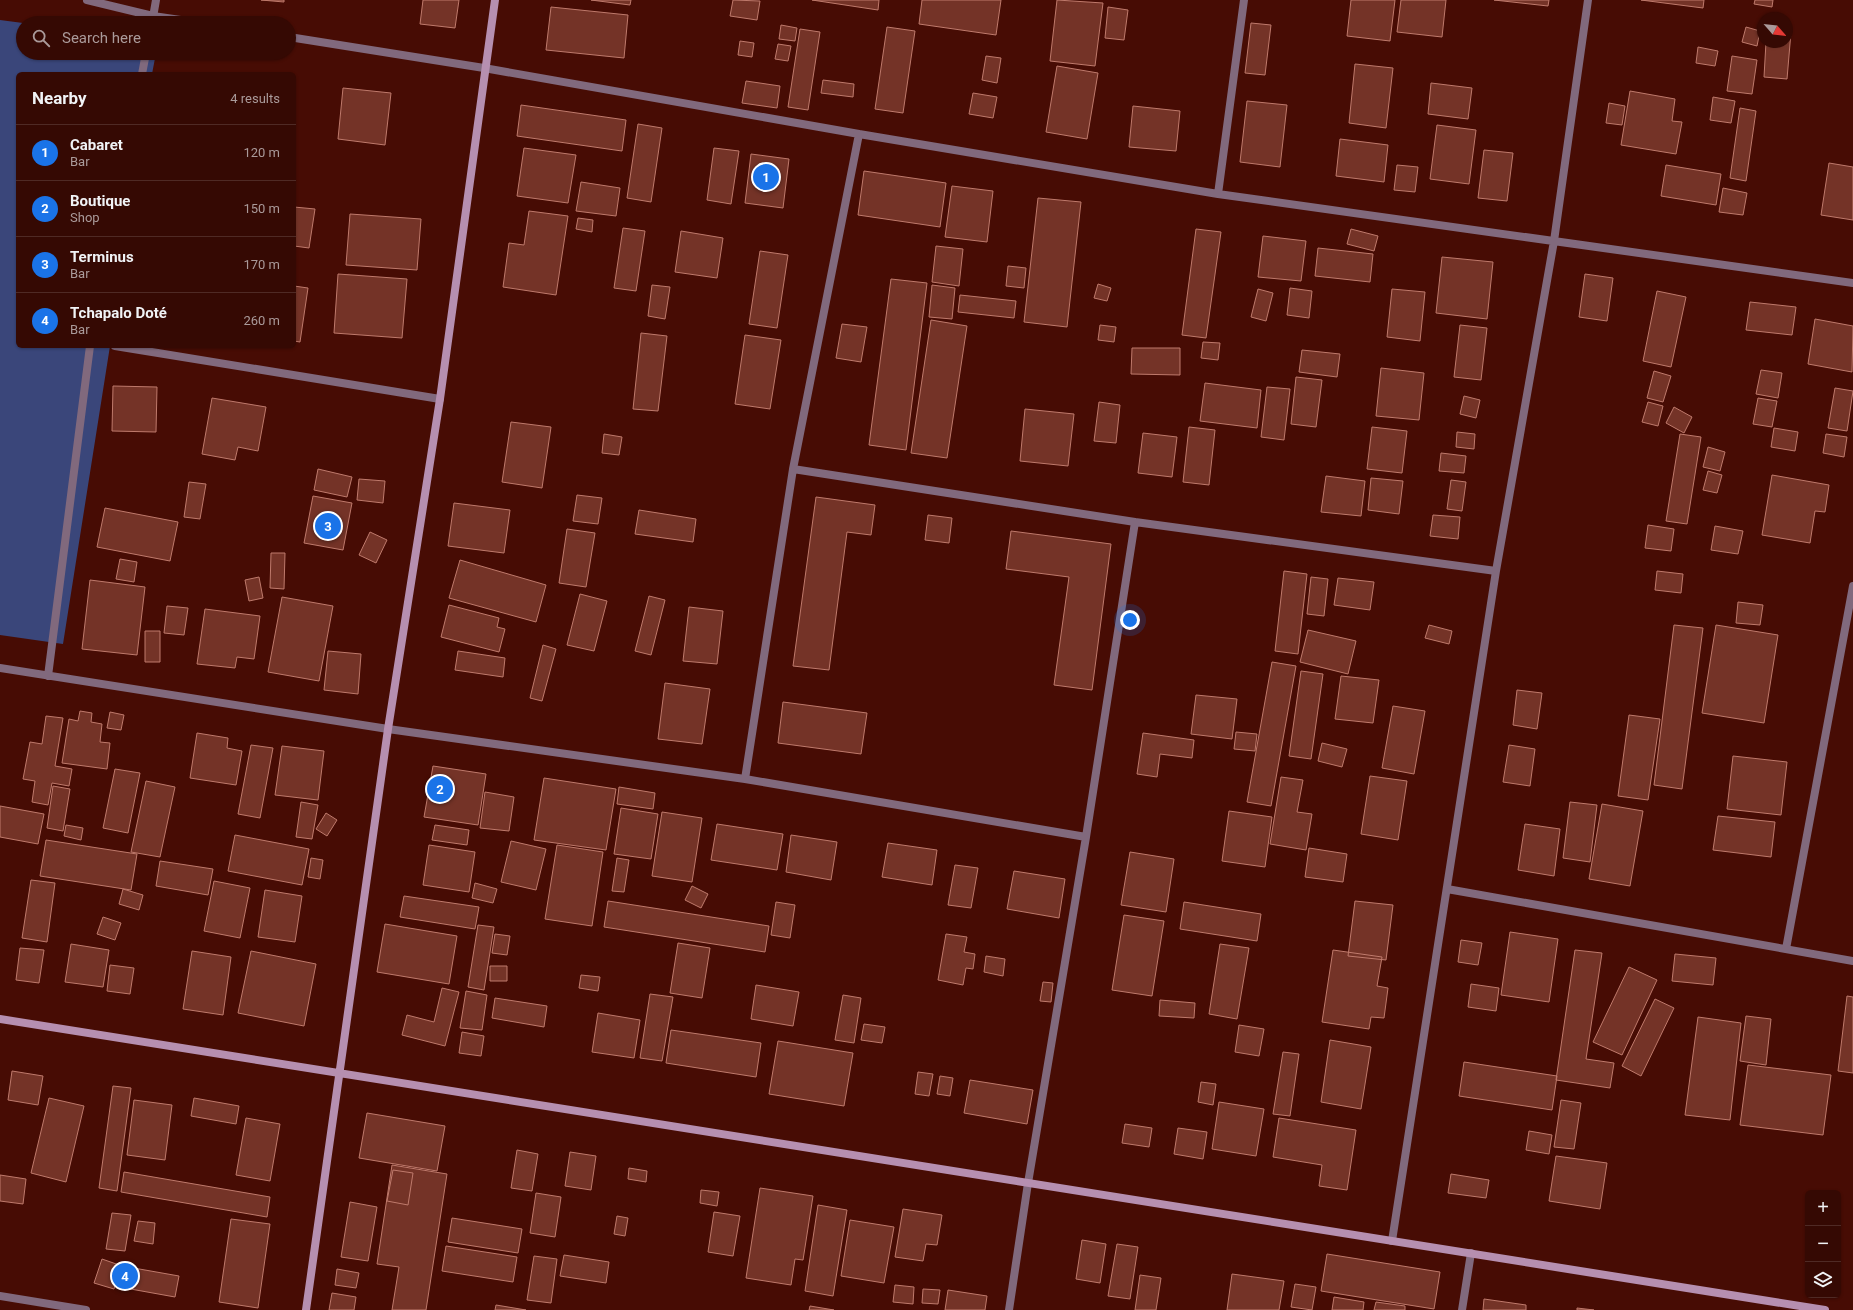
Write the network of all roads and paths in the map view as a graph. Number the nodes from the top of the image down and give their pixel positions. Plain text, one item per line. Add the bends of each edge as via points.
1 (87, 0) edge
2 (156, 0) edge
3 (495, 0) edge
4 (1244, 0) edge
5 (1588, 0) edge
6 (143, 16) edge
7 (153, 16) edge
8 (296, 38) edge
9 (145, 60) edge
10 (484, 68) junction
11 (142, 72) edge
12 (859, 134) junction
13 (1218, 194) junction
14 (1554, 241) junction
15 (1853, 282) edge
16 (90, 348) edge
17 (127, 348) edge
18 (440, 399) junction
19 (793, 469) junction
20 (1135, 522) junction
21 (1496, 570) junction
22 (1853, 586) edge
23 (0, 668) edge
24 (48, 676) junction
25 (388, 729) junction
26 (745, 779) junction
27 (1086, 837) junction
28 (1447, 890) junction
29 (1786, 949) junction
30 (1853, 961) edge
31 (0, 1019) edge
32 (338, 1073) junction
33 (1028, 1183) junction
34 (1392, 1241) junction
35 (1471, 1253) junction
36 (0, 1296) edge
37 (86, 1310) edge
38 (306, 1310) edge
39 (1009, 1310) edge
40 (1462, 1310) edge
41 (1825, 1310) edge

1 - 6 street
2 - 7 street
3 - 10 street
4 - 13 street
5 - 14 street
8 - 10 street
9 - 11 street
10 - 12 street
10 - 18 street
12 - 13 street
12 - 19 street
13 - 14 street
14 - 15 street
14 - 21 street
16 - 24 street
17 - 18 street
18 - 25 street
19 - 20 street
19 - 26 street
20 - 21 street
20 - 27 street
21 - 28 street
22 - 29 street
23 - 24 street
24 - 25 street
25 - 26 street
25 - 32 street
26 - 27 street
27 - 33 street
28 - 29 street
28 - 34 street
29 - 30 street
31 - 32 street
32 - 33 street
32 - 38 street
33 - 34 street
33 - 39 street
34 - 35 street
35 - 40 street
35 - 41 street
36 - 37 street

